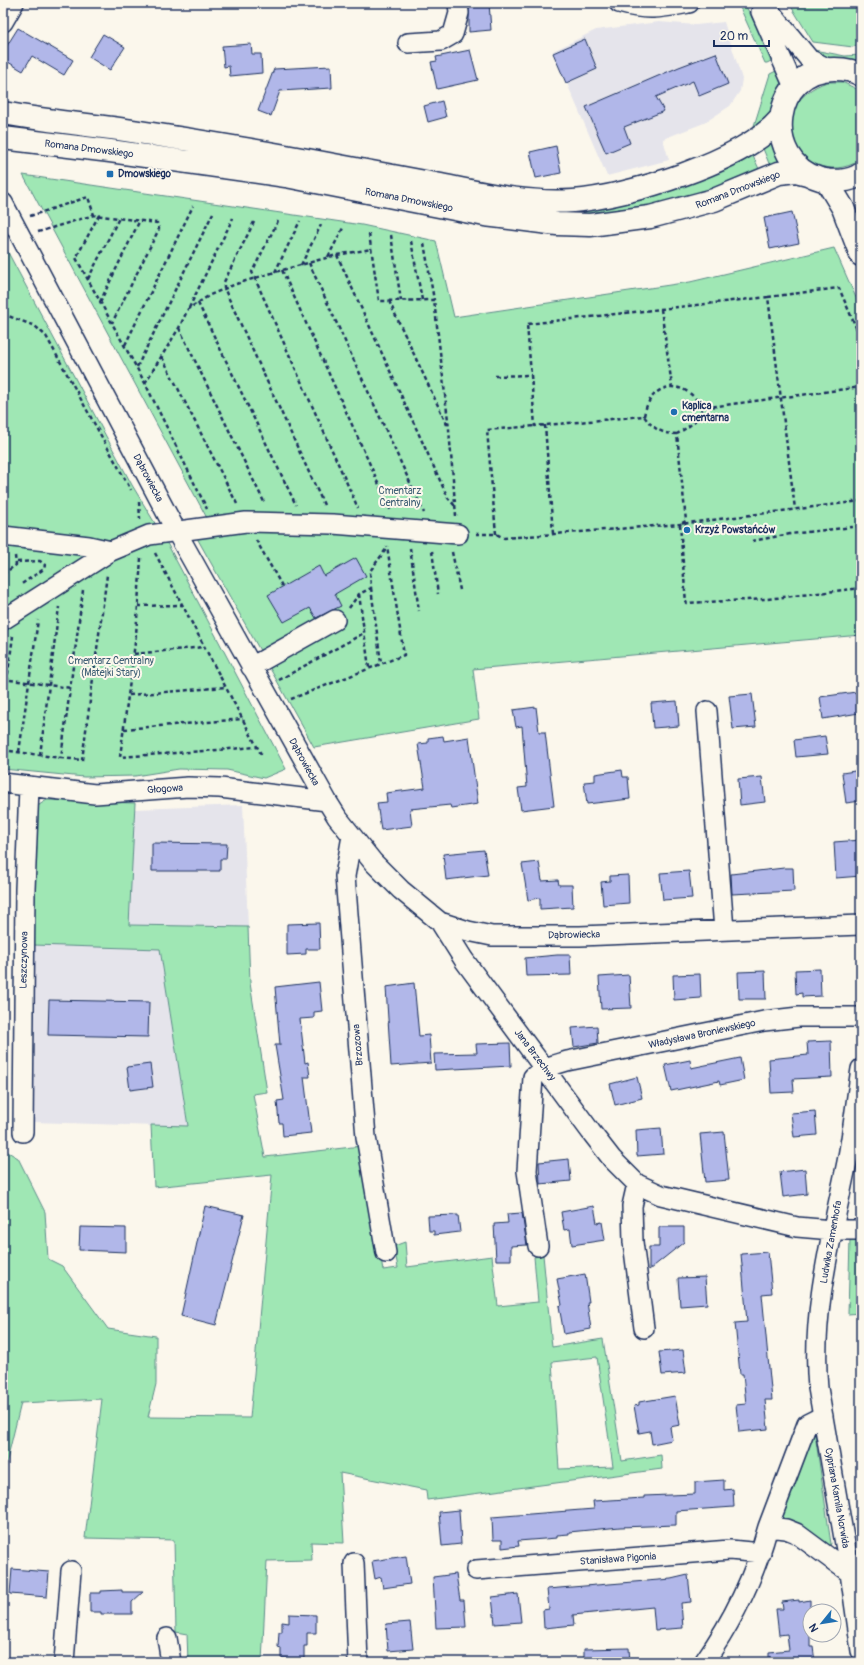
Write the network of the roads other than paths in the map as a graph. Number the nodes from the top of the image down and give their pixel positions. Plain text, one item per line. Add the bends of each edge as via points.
1 (14, 3) edge
2 (458, 3) edge
3 (619, 3) edge
4 (689, 3) edge
5 (757, 3) edge
6 (763, 3) edge
7 (3, 22) edge
8 (408, 43) dead end
9 (829, 69) junction
10 (860, 73) edge
11 (794, 87) junction
12 (3, 113) edge
13 (780, 119) junction
14 (3, 138) edge
15 (861, 174) edge
16 (817, 177) junction
17 (3, 203) edge
18 (861, 255) edge
19 (176, 531) junction
20 (442, 533) road end
21 (3, 536) edge
22 (111, 551) junction
23 (9, 616) edge
24 (335, 620) road end
25 (251, 667) junction
26 (707, 711) dead end
27 (3, 783) edge
28 (29, 787) junction
29 (327, 801) junction
30 (352, 836) junction
31 (440, 922) junction
32 (861, 925) edge
33 (724, 930) junction
34 (861, 1017) edge
35 (544, 1068) junction
36 (861, 1069) edge
37 (23, 1132) dead end
38 (637, 1184) junction
39 (832, 1230) junction
40 (861, 1230) edge
41 (538, 1246) dead end
42 (386, 1253) dead end
43 (644, 1328) dead end
44 (823, 1416) junction
45 (768, 1527) junction
46 (761, 1553) junction
47 (354, 1563) dead end
48 (476, 1570) dead end
49 (71, 1571) dead end
50 (850, 1573) junction
51 (167, 1638) dead end
52 (861, 1651) edge
53 (64, 1662) edge
54 (171, 1662) edge
55 (358, 1662) edge
56 (704, 1662) edge

1 - 7 street
2 - 8 street via 459,13 453,34 441,41
3 - 4 street via 652,10
5 - 11 street
6 - 9 street via 809,59
9 - 10 main road
9 - 11 main road via 804,78
11 - 13 main road via 784,102
12 - 13 main road, Romana Dmowskiego via 285,156 527,201 573,201 619,193 678,176 753,142
13 - 16 main road via 780,136 786,151 795,164
14 - 16 main road, Romana Dmowskiego via 286,176 485,215 557,224 590,225 650,217 714,200 779,173 796,171
15 - 16 main road, Romana Dmowskiego via 840,181
16 - 18 main road via 843,208
17 - 19 street, Dąbrowiecka via 22,219
19 - 20 street via 246,522 333,524
19 - 22 street via 144,537
19 - 25 street, Dąbrowiecka
21 - 22 street
22 - 23 street
24 - 25 street
25 - 29 street, Dąbrowiecka
26 - 33 street
27 - 28 street, Głogowa
28 - 29 street, Głogowa via 95,794 220,788
28 - 37 street, Leszczynowa via 25,889
29 - 30 street, Dąbrowiecka
30 - 31 street, Dąbrowiecka via 401,890
30 - 42 street, Brzozowa via 345,876 366,1137
31 - 33 street, Dąbrowiecka via 492,936 580,936
31 - 35 street, Jana Brzechwy via 464,960
32 - 33 street, Dąbrowiecka
34 - 35 street, Władysława Broniewskiego via 799,1017 764,1021 567,1061
35 - 38 street, Jana Brzechwy via 612,1159
35 - 41 street via 533,1078 527,1171
36 - 39 street, Ludwika Zamenhofa via 847,1161
38 - 39 street, Jana Brzechwy via 661,1195 749,1217 797,1227
38 - 43 street via 632,1206 633,1242
39 - 40 street, Jana Brzechwy
39 - 44 street, Ludwika Zamenhofa via 820,1307 816,1364
44 - 45 street via 807,1424
44 - 50 street, Cypriana Kamila Norwida
45 - 46 street
45 - 50 street via 796,1533
46 - 48 street, Stanisława Pigonia via 730,1550
46 - 56 street via 728,1626
47 - 55 street
49 - 53 street
50 - 52 street, Cypriana Kamila Norwida
51 - 54 street

